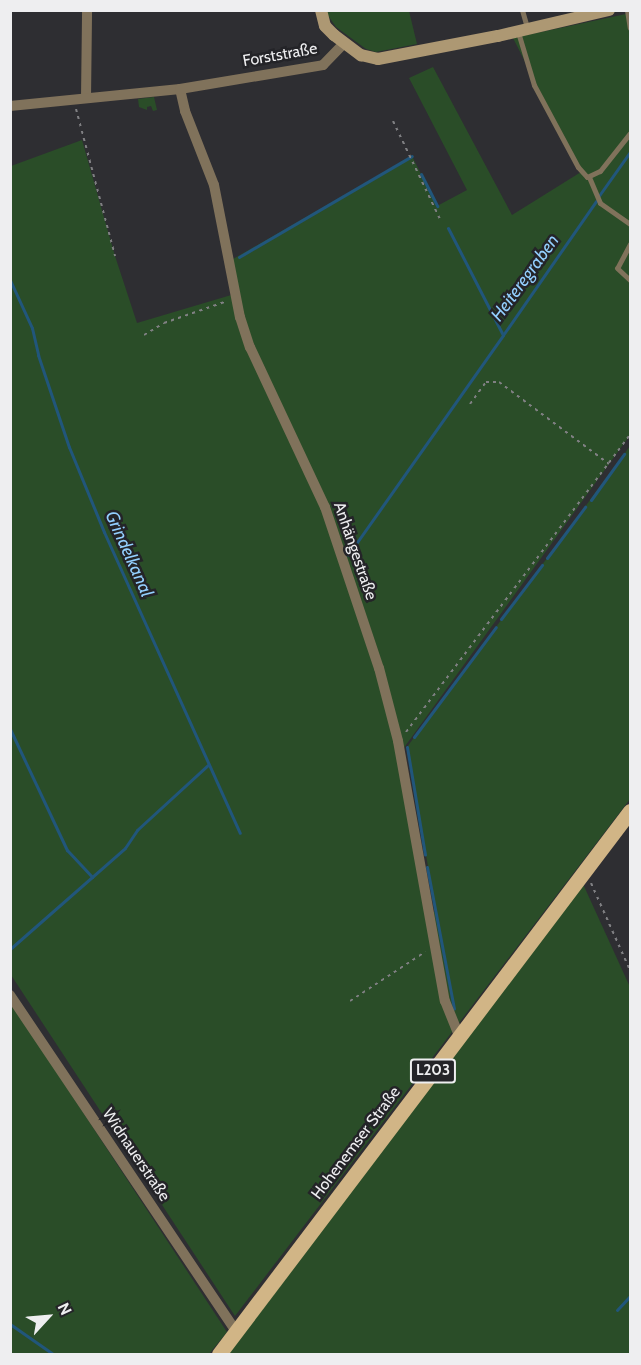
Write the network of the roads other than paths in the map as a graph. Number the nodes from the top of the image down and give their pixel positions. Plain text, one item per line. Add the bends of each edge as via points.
1 (87, 10) edge
2 (321, 10) edge
3 (522, 10) edge
4 (609, 10) edge
5 (627, 10) edge
6 (630, 28) edge
7 (523, 31) junction
8 (344, 43) junction
9 (180, 89) junction
10 (86, 98) junction
11 (10, 106) edge
12 (630, 133) edge
13 (589, 177) junction
14 (630, 224) edge
15 (630, 244) edge
16 (630, 280) edge
17 (630, 811) edge
18 (10, 995) edge
19 (459, 1036) junction
20 (236, 1332) junction
21 (219, 1354) edge

1 - 10 street
2 - 8 street via 325,26
3 - 7 lane
4 - 7 street
5 - 6 lane
7 - 8 street via 378,59 366,57
7 - 13 lane via 534,85 578,167
8 - 9 street, Forststraße via 323,65
9 - 10 street, Forststraße
9 - 19 street, Anhängestraße via 216,193 236,297 254,357 325,507 379,668 398,741 445,1001
10 - 11 street, Forststraße
12 - 13 lane via 600,171
13 - 14 lane via 600,203
15 - 16 lane via 617,268
17 - 19 main road, Hohenemser Straße / L203
18 - 20 street, Widnauerstraße
19 - 20 main road, Hohenemser Straße / L203
20 - 21 main road, Hohenemser Straße / L203

